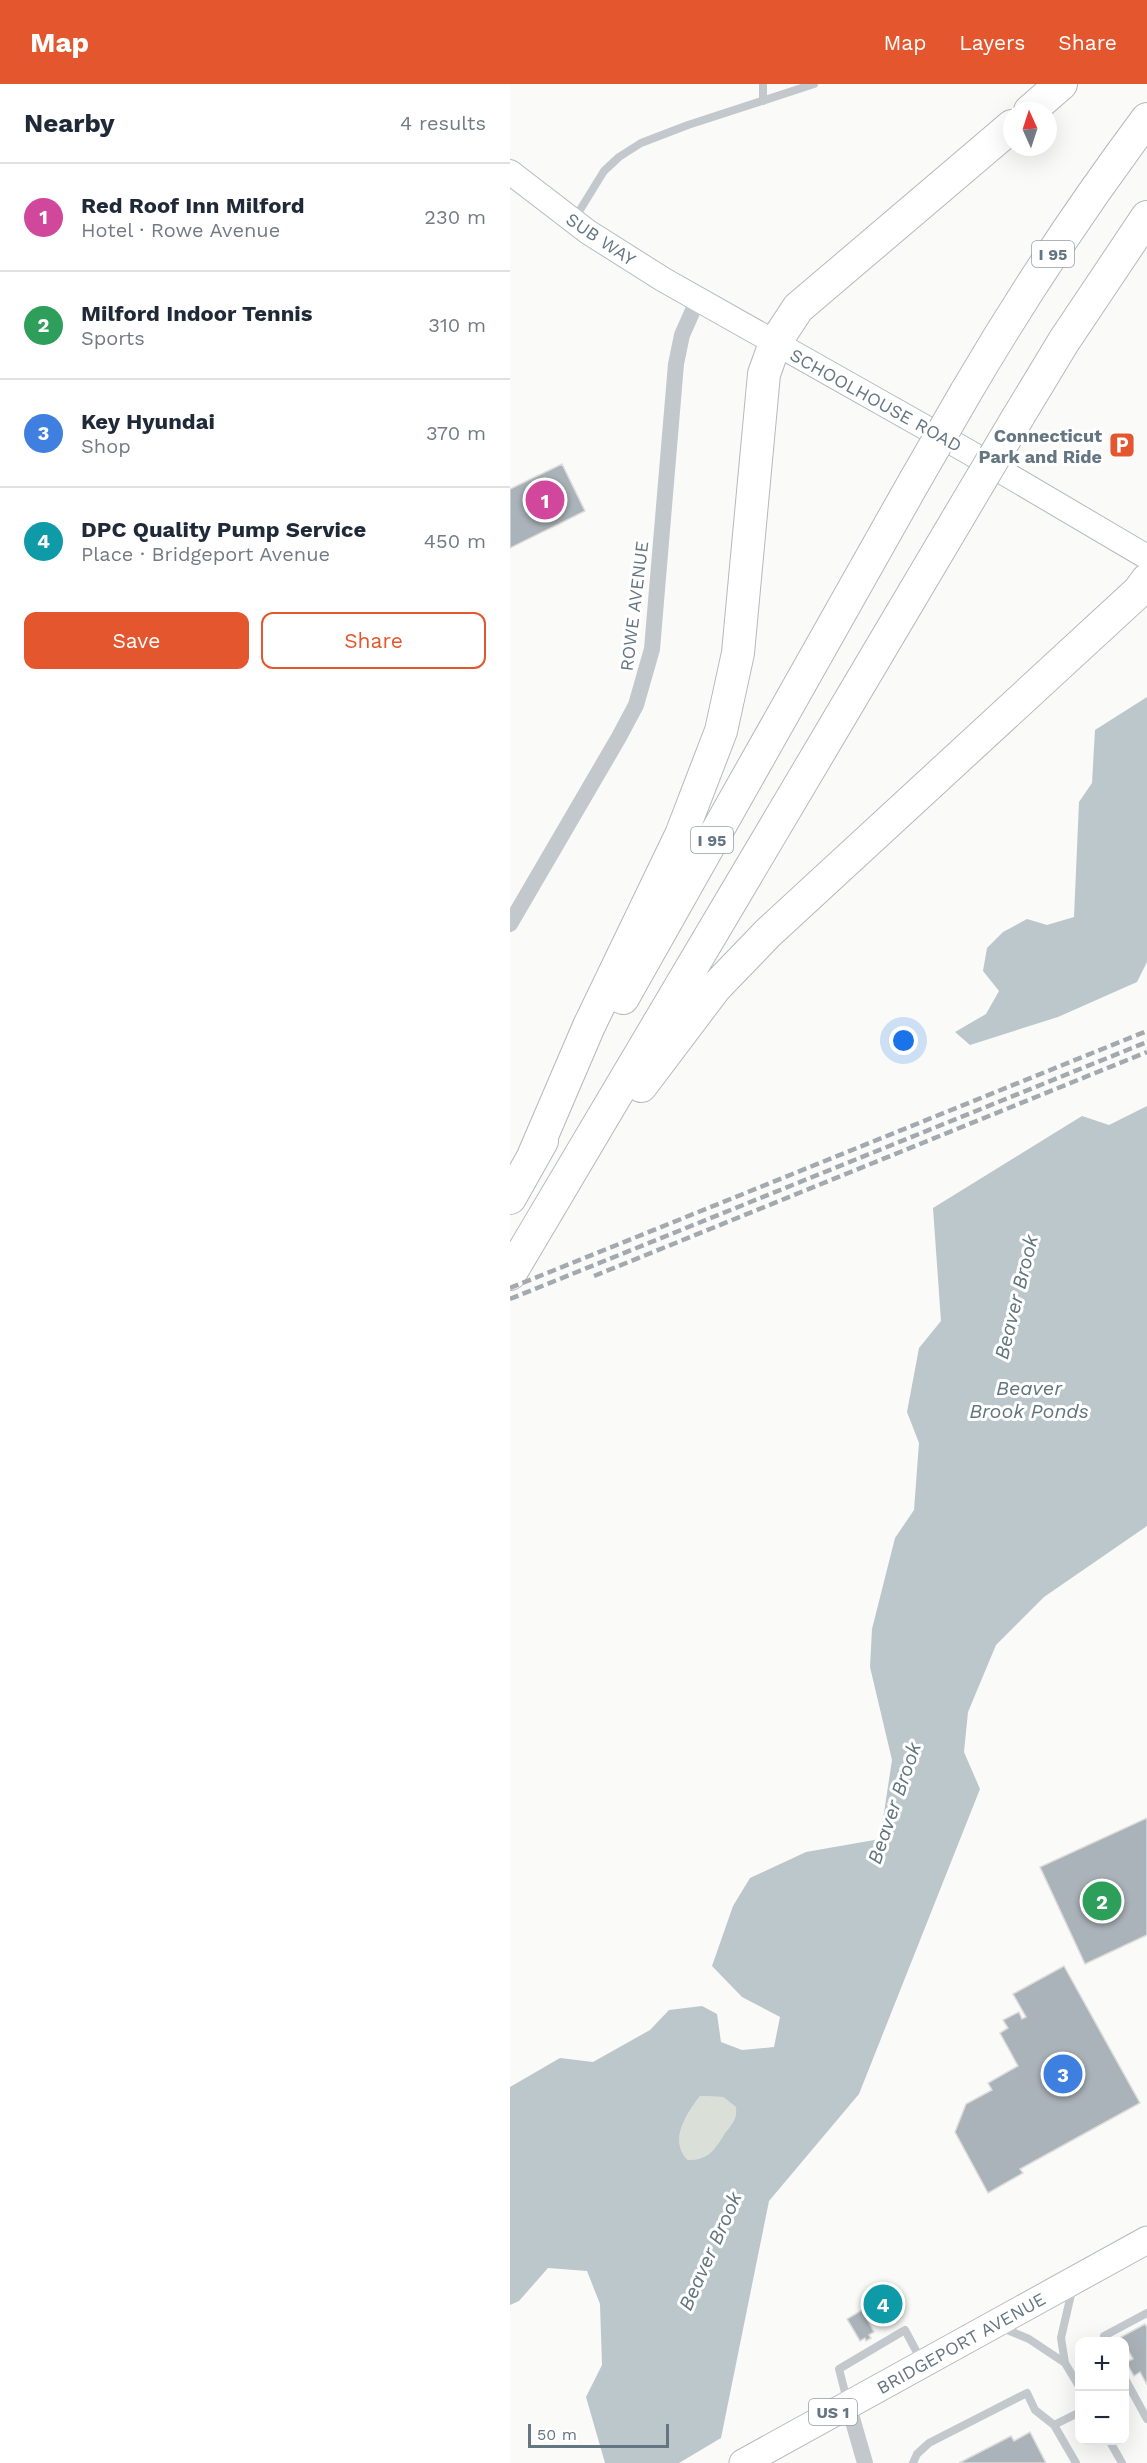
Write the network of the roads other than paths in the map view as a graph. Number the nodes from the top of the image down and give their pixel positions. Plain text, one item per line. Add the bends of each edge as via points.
1 (763, 84) edge
2 (814, 84) edge
3 (1061, 84) edge
4 (763, 101) junction
5 (1040, 102) edge
6 (1147, 119) edge
7 (1003, 134) edge
8 (510, 172) edge
9 (1147, 217) edge
10 (573, 221) junction
11 (698, 299) junction
12 (775, 343) junction
13 (1147, 557) edge
14 (1147, 580) edge
15 (510, 924) edge
16 (532, 1159) junction
17 (557, 1195) junction
18 (510, 1198) edge
19 (510, 1274) edge
20 (1147, 2240) edge
21 (1074, 2281) junction
22 (1147, 2313) edge
23 (993, 2325) junction
24 (1104, 2337) edge
25 (923, 2363) junction
26 (1065, 2363) junction
27 (1075, 2380) edge
28 (1129, 2385) edge
29 (848, 2404) junction
30 (1075, 2414) edge
31 (1147, 2419) edge
32 (1054, 2425) junction
33 (1112, 2445) edge
34 (743, 2463) edge
35 (865, 2463) edge
36 (913, 2463) edge
37 (1076, 2463) edge
38 (1122, 2463) edge

1 - 4 lane
2 - 4 lane
3 - 5 highway
4 - 10 lane via 641,143 604,171
6 - 16 highway, I 95, bridge via 1022,301 966,392
7 - 12 highway via 798,308
8 - 10 main road, SUB WAY
9 - 17 highway, I 95, bridge via 1018,417
10 - 11 main road, SUB WAY
11 - 12 main road, SCHOOLHOUSE ROAD
11 - 15 street, ROWE AVENUE via 682,335 676,364 656,620 645,680 620,737
12 - 13 main road, SCHOOLHOUSE ROAD
12 - 16 highway via 764,374 738,653 721,731 681,835 594,1016
14 - 17 highway via 730,972
16 - 18 highway, I 95
17 - 19 highway, I 95
20 - 21 main road, BRIDGEPORT AVENUE / US 1
21 - 23 main road, BRIDGEPORT AVENUE / US 1
21 - 26 lane via 1061,2338
22 - 24 lane
23 - 25 main road, BRIDGEPORT AVENUE / US 1
23 - 26 lane via 1037,2343
25 - 29 main road, BRIDGEPORT AVENUE / US 1
25 - 29 lane via 905,2330 839,2369
26 - 27 lane
28 - 31 lane
29 - 34 main road, BRIDGEPORT AVENUE / US 1
29 - 35 street
30 - 32 lane
32 - 36 lane via 1035,2410 1027,2393 929,2444
32 - 37 lane
33 - 38 lane

